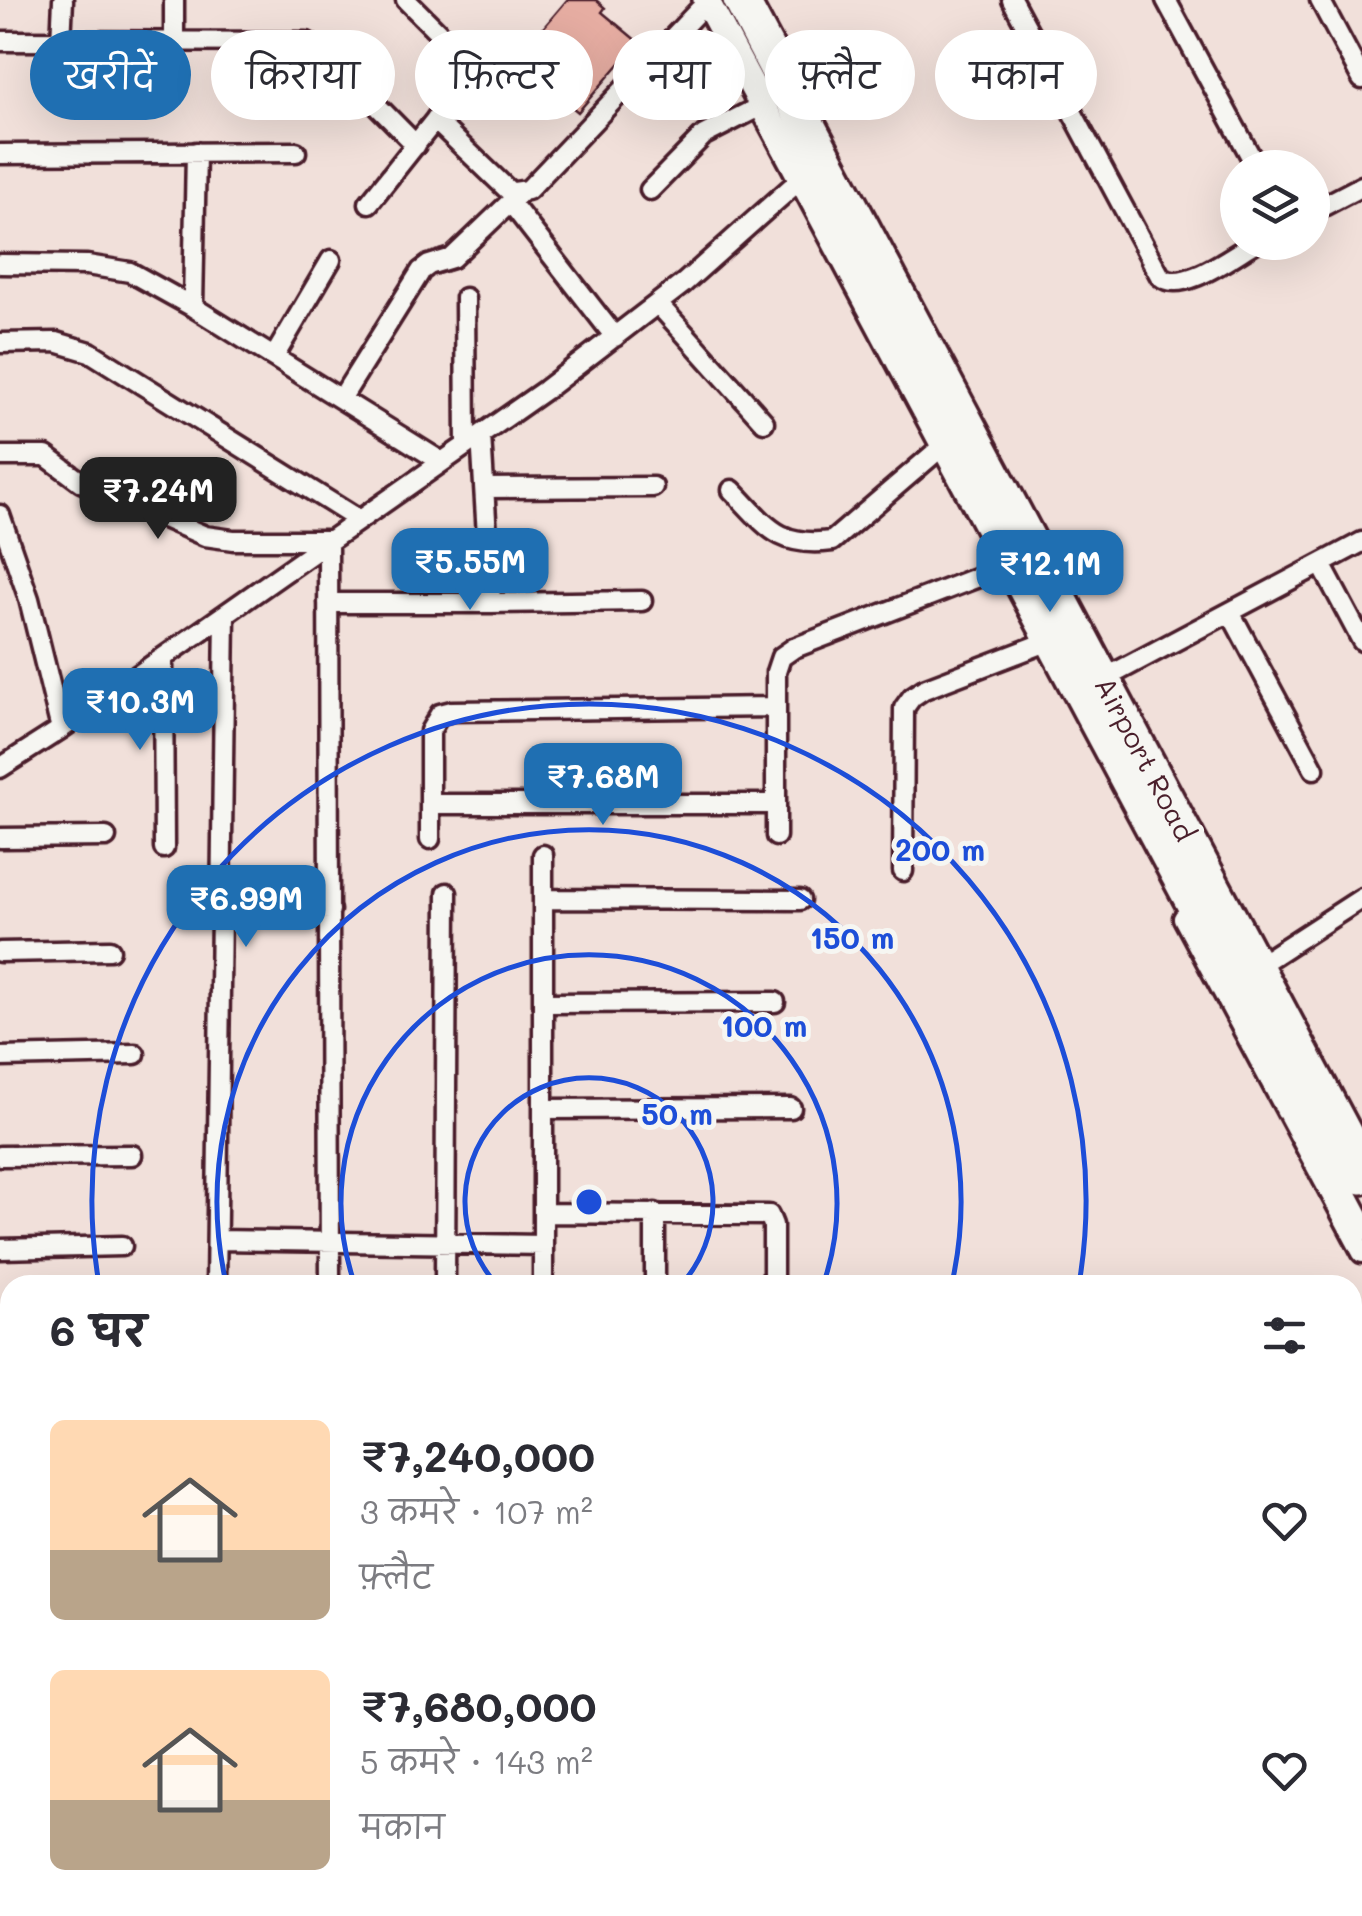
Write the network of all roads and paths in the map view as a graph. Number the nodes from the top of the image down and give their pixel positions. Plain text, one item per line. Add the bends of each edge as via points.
1 (63, 0) edge
2 (174, 0) edge
3 (406, 0) edge
4 (736, 0) edge
5 (750, 0) edge
6 (1012, 0) edge
7 (1166, 0) edge
8 (1320, 0) edge
9 (703, 2) edge
10 (62, 30) edge
11 (174, 30) edge
12 (436, 30) edge
13 (0, 41) edge
14 (30, 41) edge
15 (191, 41) edge
16 (1354, 42) edge
17 (1362, 79) edge
18 (753, 110) junction
19 (435, 120) joint
20 (416, 144) junction
21 (1247, 150) edge
22 (196, 152) junction
23 (296, 152) dead end
24 (0, 154) edge
25 (794, 185) junction
26 (1362, 186) edge
27 (650, 190) dead end
28 (516, 198) junction
29 (1330, 203) edge
30 (369, 204) dead end
31 (331, 260) dead end
32 (1224, 260) edge
33 (0, 264) edge
34 (465, 298) dead end
35 (658, 304) junction
36 (193, 307) junction
37 (615, 337) junction
38 (0, 343) edge
39 (274, 357) junction
40 (341, 399) junction
41 (764, 422) dead end
42 (474, 440) junction
43 (937, 451) junction
44 (0, 456) edge
45 (442, 462) junction
46 (653, 487) dead end
47 (485, 488) junction
48 (732, 490) dead end
49 (0, 514) edge
50 (359, 520) junction
51 (328, 540) junction
52 (1362, 542) edge
53 (1321, 564) junction
54 (999, 569) junction
55 (642, 601) dead end
56 (328, 603) junction
57 (491, 603) junction
58 (1230, 612) junction
59 (224, 615) junction
60 (1362, 641) edge
61 (1039, 645) junction
62 (163, 658) junction
63 (1103, 679) junction
64 (776, 707) junction
65 (61, 729) junction
66 (0, 768) edge
67 (1314, 769) dead end
68 (430, 804) junction
69 (776, 804) junction
70 (776, 836) dead end
71 (106, 837) dead end
72 (0, 838) edge
73 (430, 839) dead end
74 (164, 848) dead end
75 (543, 855) dead end
76 (903, 871) dead end
77 (447, 893) dead end
78 (1362, 898) edge
79 (544, 899) junction
80 (800, 900) dead end
81 (223, 908) junction
82 (330, 910) junction
83 (110, 950) dead end
84 (0, 952) edge
85 (1262, 963) junction
86 (775, 1002) dead end
87 (544, 1003) junction
88 (135, 1054) dead end
89 (0, 1056) edge
90 (790, 1108) dead end
91 (543, 1109) junction
92 (1362, 1150) edge
93 (132, 1155) dead end
94 (0, 1156) edge
95 (1362, 1181) edge
96 (543, 1213) junction
97 (655, 1213) junction
98 (1362, 1228) edge
99 (216, 1240) junction
100 (331, 1243) junction
101 (446, 1244) junction
102 (543, 1245) junction
103 (122, 1246) dead end
104 (0, 1249) edge
105 (1362, 1253) edge
106 (216, 1275) edge
107 (330, 1275) edge
108 (445, 1275) edge
109 (543, 1275) edge
110 (655, 1275) edge
111 (773, 1275) edge

1 - 10 street
2 - 11 street
3 - 12 street
4 - 63 highway, Airport Road via 918,350
5 - 63 street
6 - 32 street via 1160,276 1186,281
7 - 21 street
8 - 16 street
9 - 18 street
9 - 28 street via 536,186
9 - 98 highway, Airport Road
13 - 14 street
15 - 20 street via 307,42
16 - 17 street
18 - 25 street
18 - 27 street via 704,134
19 - 20 street
19 - 28 street
20 - 30 street
22 - 23 street
22 - 24 street
22 - 36 street
25 - 35 street
25 - 43 street
26 - 29 street
28 - 37 street
28 - 40 street via 452,258 429,265 416,278
31 - 39 street
33 - 36 street via 117,269
34 - 42 street
35 - 37 street
35 - 41 street
36 - 39 street
37 - 42 street
38 - 50 street via 56,342 90,352
39 - 40 street
40 - 45 street
42 - 45 street
42 - 47 street
43 - 48 street via 832,541 780,536
43 - 54 street
44 - 51 street via 46,456 81,482 204,536
45 - 50 street
46 - 47 street
47 - 57 street
49 - 65 street
50 - 51 street
51 - 56 street
51 - 59 street
52 - 53 street
53 - 58 street
53 - 60 street
54 - 61 street
54 - 64 street via 787,652 778,664
55 - 57 street
56 - 57 street
56 - 82 street
58 - 63 street
58 - 67 street
59 - 62 street
59 - 81 street
61 - 76 street via 924,689 904,708
61 - 105 street
62 - 65 street
62 - 74 street
63 - 85 street
63 - 95 highway, Airport Road
64 - 68 street via 452,710 440,714 430,731
64 - 69 street
65 - 66 street
68 - 69 street
68 - 73 street
69 - 70 street
71 - 72 street
75 - 79 street
77 - 101 street
78 - 85 street
79 - 80 street
79 - 87 street
81 - 82 street
81 - 99 street
82 - 100 street
83 - 84 street
85 - 92 street
86 - 87 street
87 - 91 street
88 - 89 street
90 - 91 street
91 - 96 street
93 - 94 street
96 - 97 street
96 - 102 street
97 - 110 street
97 - 111 street via 769,1215
99 - 100 street
99 - 106 street
100 - 101 street
100 - 107 street
101 - 102 street
101 - 108 street
102 - 109 street
103 - 104 street

